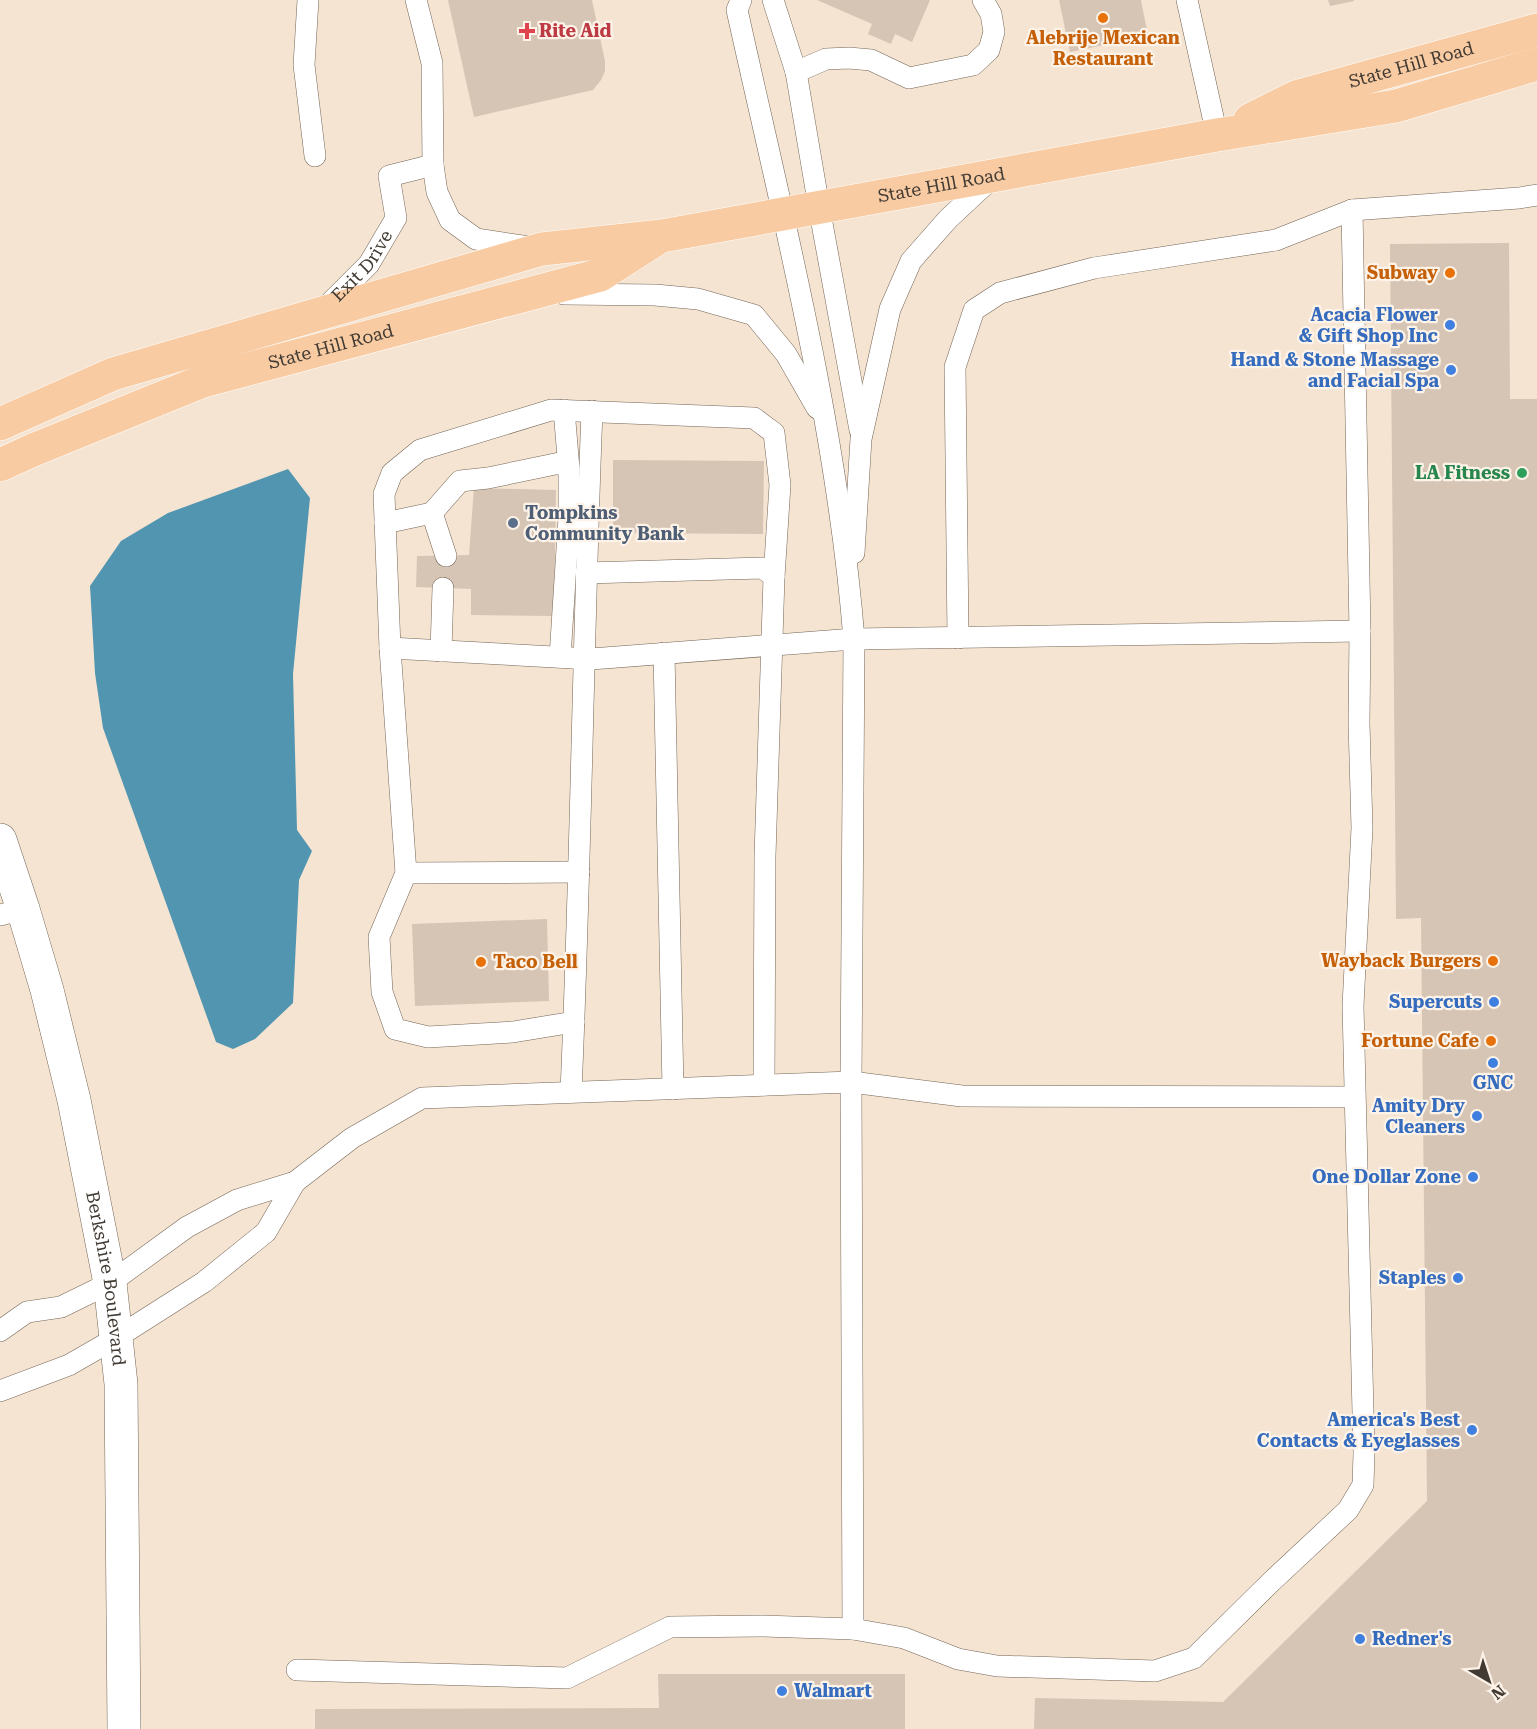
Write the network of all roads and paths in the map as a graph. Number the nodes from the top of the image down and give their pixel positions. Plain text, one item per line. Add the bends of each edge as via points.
1 (308, 0) edge
2 (416, 0) edge
3 (741, 0) edge
4 (773, 0) edge
5 (983, 0) edge
6 (1187, 0) edge
7 (1537, 30) edge
8 (1537, 64) edge
9 (796, 72) junction
10 (1219, 134) junction
11 (315, 156) dead end
12 (433, 165) junction
13 (996, 174) junction
14 (1537, 195) edge
15 (819, 207) junction
16 (1352, 210) junction
17 (782, 214) junction
18 (662, 236) junction
19 (542, 249) junction
20 (531, 294) junction
21 (320, 314) junction
22 (564, 410) junction
23 (592, 411) junction
24 (0, 424) edge
25 (826, 424) junction
26 (861, 439) junction
27 (0, 465) edge
28 (569, 469) junction
29 (432, 513) junction
30 (385, 523) junction
31 (446, 556) dead end
32 (586, 573) junction
33 (774, 577) junction
34 (443, 588) dead end
35 (851, 596) junction
36 (1360, 631) junction
37 (958, 638) junction
38 (854, 639) junction
39 (773, 645) junction
40 (390, 648) junction
41 (441, 651) junction
42 (664, 653) junction
43 (560, 657) junction
44 (583, 658) junction
45 (0, 840) edge
46 (579, 872) junction
47 (406, 873) junction
48 (12, 912) edge
49 (574, 1022) junction
50 (851, 1082) junction
51 (764, 1085) junction
52 (673, 1089) junction
53 (572, 1092) junction
54 (1354, 1097) junction
55 (295, 1182) junction
56 (110, 1283) junction
57 (0, 1331) edge
58 (116, 1338) junction
59 (0, 1391) edge
60 (853, 1629) junction
61 (297, 1670) dead end
62 (124, 1729) edge

1 - 11 lane via 304,65
2 - 12 lane via 432,63
3 - 17 lane via 737,10
4 - 9 lane
5 - 9 lane via 991,14 994,33 989,50 973,65 909,78 871,60 849,58 826,59
6 - 10 lane
7 - 10 main road, State Hill Road via 1296,97
8 - 10 main road, State Hill Road via 1396,106
9 - 15 lane
10 - 13 main road, State Hill Road
12 - 19 lane via 437,192 450,220 476,239
12 - 21 lane, Exit Drive via 390,176 396,218 369,264
13 - 15 main road, State Hill Road
13 - 26 lane via 911,261 890,309
14 - 16 lane
15 - 17 main road, State Hill Road
15 - 26 lane
16 - 36 lane
16 - 37 lane via 1276,240 1094,268 1000,293 974,310 955,367
17 - 18 main road, State Hill Road
17 - 25 lane
18 - 19 main road, State Hill Road
18 - 20 main road, State Hill Road via 600,275
19 - 21 main road, State Hill Road
20 - 25 lane via 655,295 699,300 754,315 786,354
20 - 27 main road, State Hill Road via 203,381
21 - 24 main road, State Hill Road via 112,375
22 - 23 lane
22 - 28 lane
22 - 30 lane via 551,410 420,450 392,473 384,494
23 - 32 lane
23 - 33 lane via 754,418 774,433 780,485
25 - 35 lane
26 - 35 lane
28 - 29 lane via 560,463 460,482
28 - 43 lane
29 - 30 lane
29 - 31 lane
30 - 40 lane
32 - 33 lane via 764,568
32 - 44 lane
33 - 39 lane
34 - 41 lane
35 - 38 lane
36 - 37 lane
36 - 54 lane via 1362,828 1353,1005
37 - 38 lane
38 - 39 lane
38 - 50 lane
39 - 42 lane
39 - 51 lane via 765,856
40 - 41 lane
40 - 47 lane
41 - 43 lane
42 - 44 lane
42 - 52 lane
43 - 44 lane
44 - 46 lane
45 - 48 main road, Berkshire Boulevard
46 - 47 lane
46 - 49 lane
47 - 49 lane via 379,937 382,992 395,1029 428,1037 513,1032
48 - 56 main road, Berkshire Boulevard via 47,990 74,1100
49 - 53 lane
50 - 51 lane
50 - 54 lane via 962,1096
50 - 60 lane
51 - 52 lane
52 - 53 lane
53 - 55 lane via 422,1098 352,1138
54 - 60 lane via 1364,1485 1348,1510 1194,1658 1155,1671 997,1666 958,1659 904,1638
55 - 56 lane via 227,1205 188,1227
55 - 58 lane via 266,1232 204,1282
56 - 57 lane via 61,1307 27,1312
56 - 58 main road, Berkshire Boulevard
58 - 59 lane via 69,1365
58 - 62 main road, Berkshire Boulevard via 121,1384
60 - 61 lane via 670,1627 567,1678

